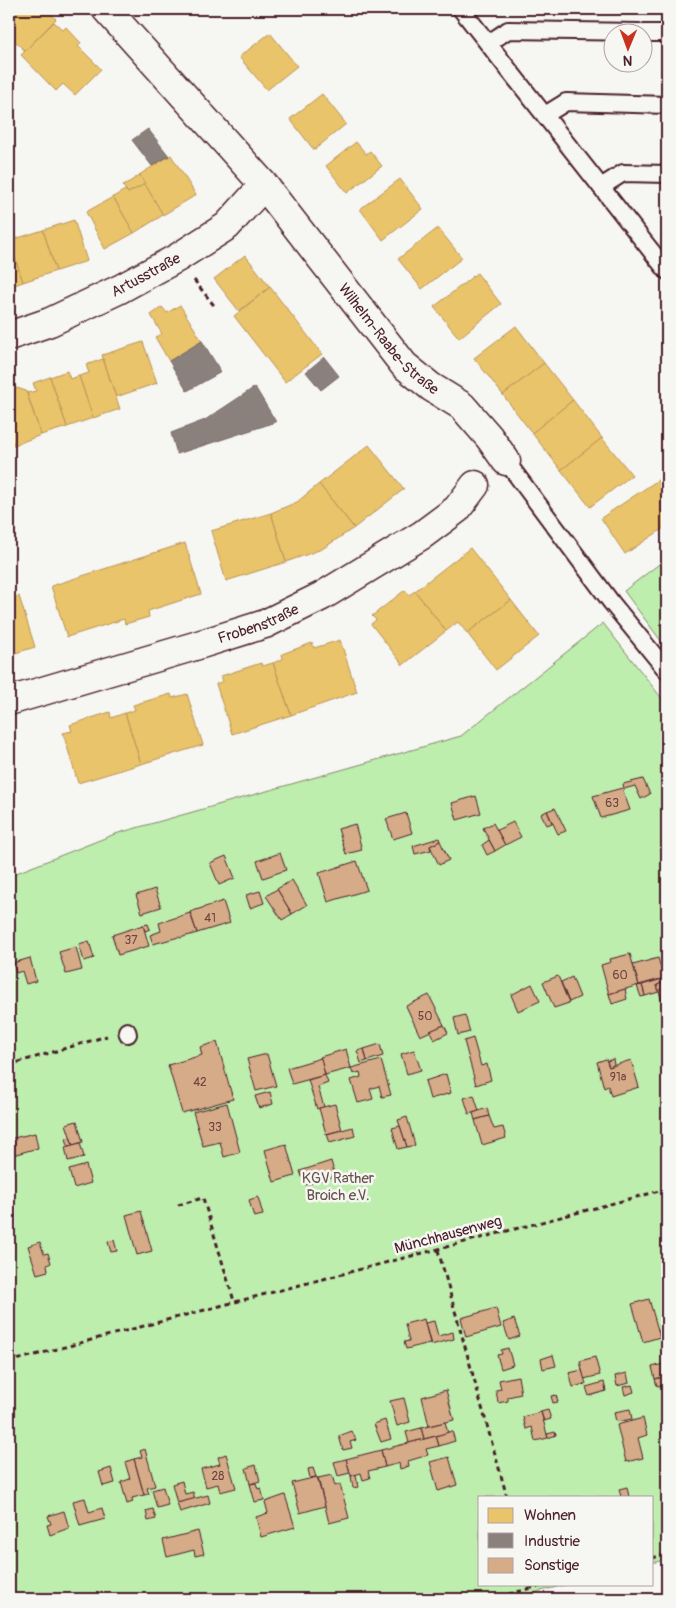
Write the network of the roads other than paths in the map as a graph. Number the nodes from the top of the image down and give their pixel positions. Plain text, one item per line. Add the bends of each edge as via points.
1 (106, 9) edge
2 (461, 9) edge
3 (604, 31) edge
4 (654, 33) edge
5 (667, 33) edge
6 (489, 44) junction
7 (667, 104) edge
8 (545, 115) junction
9 (667, 174) edge
10 (264, 185) junction
11 (601, 187) junction
12 (662, 254) edge
13 (667, 271) edge
14 (9, 336) edge
15 (506, 462) joint
16 (475, 485) dead end
17 (667, 671) edge
18 (9, 701) edge

1 - 10 street, Wilhelm-Raabe-Straße
2 - 6 lane
3 - 6 lane via 508,30
4 - 5 lane
6 - 8 lane
7 - 8 lane via 566,102
8 - 11 lane
9 - 11 lane via 623,173
10 - 14 street, Artusstraße via 228,226 177,258 59,318
10 - 15 street, Wilhelm-Raabe-Straße via 404,365 462,406
11 - 12 lane
12 - 13 lane
15 - 17 lane, Wilhelm-Raabe-Straße
16 - 18 street, Frobenstraße via 457,509 422,535 322,596 265,624

